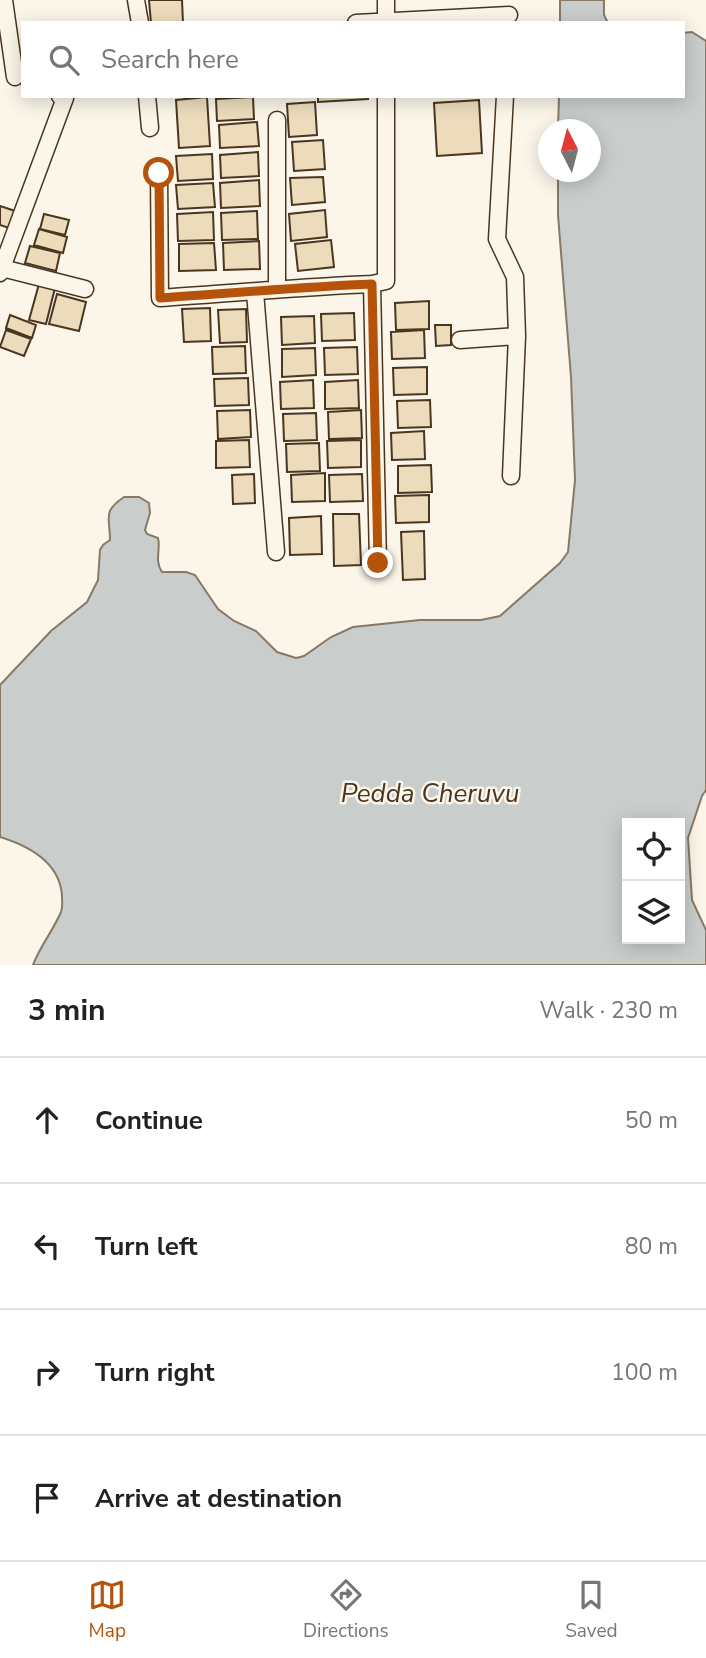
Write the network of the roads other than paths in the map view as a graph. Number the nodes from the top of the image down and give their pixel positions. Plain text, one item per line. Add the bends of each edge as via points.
1 (4, 0) edge
2 (136, 0) edge
3 (386, 0) edge
4 (510, 13) edge
5 (140, 21) edge
6 (386, 21) edge
7 (13, 76) edge
8 (65, 98) edge
9 (147, 98) edge
10 (386, 98) edge
11 (505, 98) edge
12 (277, 120) dead end
13 (150, 128) dead end
14 (159, 173) dead end
15 (7, 232) edge
16 (1, 271) edge
17 (372, 284) junction
18 (277, 288) junction
19 (85, 289) dead end
20 (255, 292) junction
21 (517, 336) junction
22 (460, 340) dead end
23 (511, 476) dead end
24 (276, 552) dead end
25 (378, 563) dead end

1 - 7 street
2 - 5 street
3 - 6 street
4 - 6 street
8 - 15 street
9 - 13 street
10 - 17 street via 386,281
11 - 21 street via 497,239 515,276
12 - 18 street
14 - 20 street via 160,298
15 - 16 street
16 - 19 street
17 - 18 street
17 - 25 street
18 - 20 street
20 - 24 street
21 - 22 street
21 - 23 street

